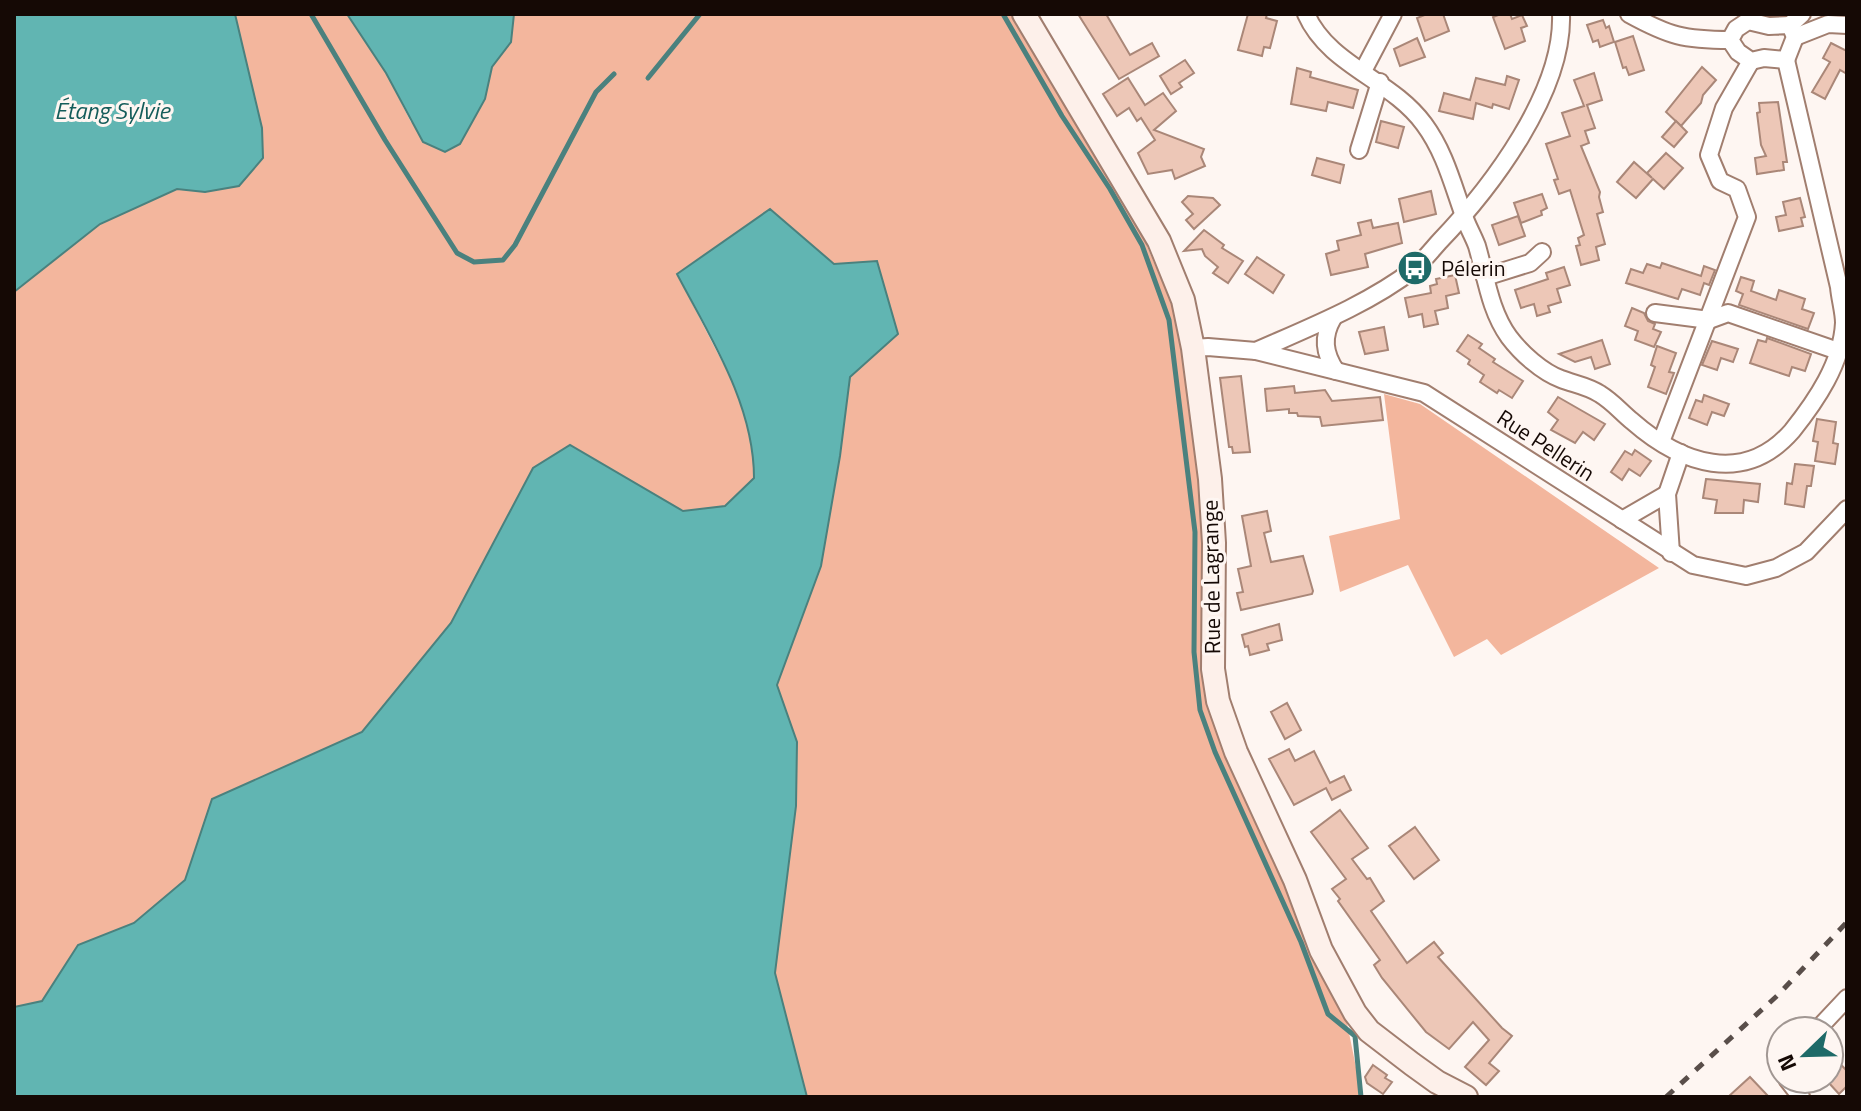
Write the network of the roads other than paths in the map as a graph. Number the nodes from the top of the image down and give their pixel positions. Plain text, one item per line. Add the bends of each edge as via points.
1 (1024, 14) edge
2 (1306, 14) edge
3 (1393, 14) edge
4 (1561, 14) edge
5 (1629, 14) edge
6 (1747, 18) edge
7 (1796, 25) edge
8 (1847, 25) edge
9 (1730, 40) junction
10 (1786, 60) junction
11 (1751, 61) junction
12 (1363, 71) junction
13 (1380, 82) junction
14 (1359, 150) dead end
15 (1464, 217) junction
16 (1542, 252) dead end
17 (1485, 277) junction
18 (1843, 286) edge
19 (1655, 313) dead end
20 (1333, 318) junction
21 (1709, 320) junction
22 (1193, 348) junction
23 (1256, 351) junction
24 (1838, 351) junction
25 (1336, 371) junction
26 (1661, 442) junction
27 (1681, 453) junction
28 (1667, 494) junction
29 (1847, 509) edge
30 (1622, 520) junction
31 (1671, 553) junction
32 (1847, 998) edge
33 (1831, 1015) edge
34 (1466, 1097) edge

1 - 22 street, Rue de Lagrange via 1159,241 1183,300
2 - 12 street via 1323,42
3 - 12 street
4 - 15 street via 1555,63 1543,93 1510,155
5 - 9 street via 1663,33
6 - 7 street via 1769,26
6 - 9 street
7 - 8 street
7 - 10 street
9 - 11 street
10 - 11 street
10 - 18 street
11 - 21 street via 1724,108 1709,155 1720,181 1737,189 1747,217
12 - 13 street
13 - 14 street
13 - 15 street via 1424,124 1442,153
15 - 17 street
15 - 20 street via 1415,268
16 - 17 street via 1530,263
17 - 26 street via 1499,319 1523,353 1556,377 1612,401
18 - 24 street
19 - 21 street
20 - 23 street
20 - 25 street via 1325,343
21 - 24 street via 1728,313
21 - 26 street
22 - 23 street, Rue Pellerin
22 - 34 street, Rue de Lagrange via 1214,543 1213,669 1236,752 1342,993 1369,1031
23 - 25 street, Rue Pellerin
24 - 27 street via 1807,413 1782,442 1757,459 1733,466
25 - 30 street, Rue Pellerin via 1424,393
26 - 27 street
27 - 28 street
28 - 30 street
28 - 31 street
29 - 31 street, Rue Pellerin via 1806,552 1746,576 1693,565
30 - 31 street, Rue Pellerin
32 - 33 street

